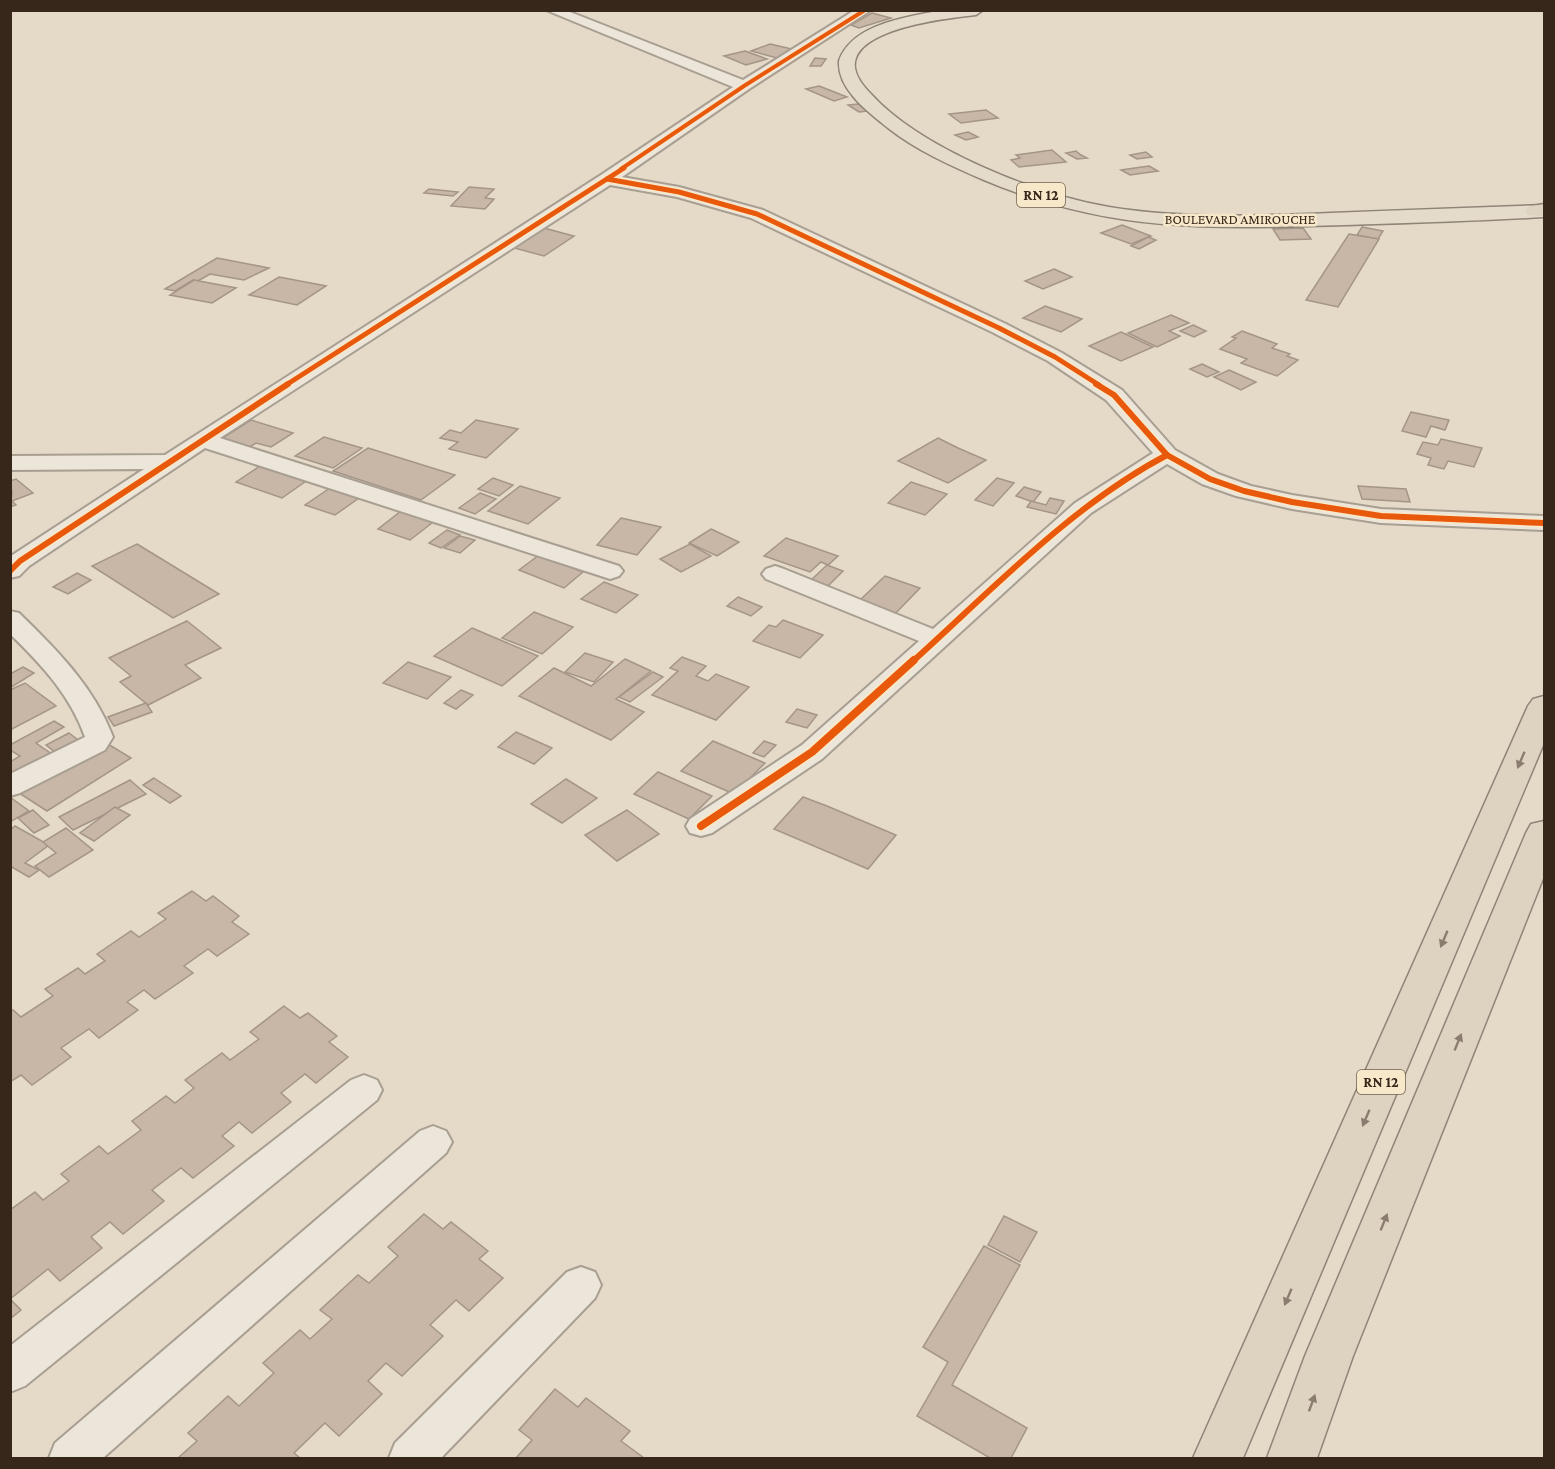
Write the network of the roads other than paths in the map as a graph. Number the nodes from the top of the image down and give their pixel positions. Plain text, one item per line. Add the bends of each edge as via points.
1 (552, 10) edge
2 (865, 10) edge
3 (976, 10) edge
4 (827, 35) junction
5 (865, 40) junction
6 (744, 86) junction
7 (606, 179) junction
8 (1542, 211) edge
9 (202, 440) junction
10 (1167, 455) junction
11 (169, 462) junction
12 (10, 463) edge
13 (1545, 523) edge
14 (14, 563) edge
15 (610, 571) dead end
16 (775, 574) dead end
17 (10, 619) edge
18 (936, 639) junction
19 (1545, 706) edge
20 (10, 786) edge
21 (701, 826) dead end
22 (1545, 833) edge
23 (1545, 856) edge
24 (1507, 924) junction
25 (364, 1090) dead end
26 (433, 1142) dead end
27 (581, 1285) dead end
28 (10, 1372) edge
29 (71, 1458) edge
30 (411, 1458) edge
31 (1218, 1458) edge
32 (1293, 1458) edge

1 - 6 street
2 - 4 street
3 - 5 main road, BOULEVARD AMIROUCHE / RN 12 via 909,22
4 - 5 street
4 - 6 street
5 - 8 main road, BOULEVARD AMIROUCHE / RN 12 via 848,58 848,76 866,101 911,137 990,175 1045,196 1105,212 1180,222 1259,222
6 - 7 street
7 - 9 street
7 - 10 street via 679,192 757,213 999,328 1055,357 1114,395
9 - 11 street
9 - 15 street
10 - 13 street via 1210,479 1292,502 1381,516
10 - 18 street via 1083,508
11 - 12 street
11 - 14 street
16 - 18 street
17 - 20 street via 57,665 99,737 95,743
18 - 21 street via 812,752
19 -> 31 highway, RN 12
22 - 24 highway
23 - 24 highway
32 -> 24 highway via 1329,1356
25 - 28 street
26 - 29 street
27 - 30 street

